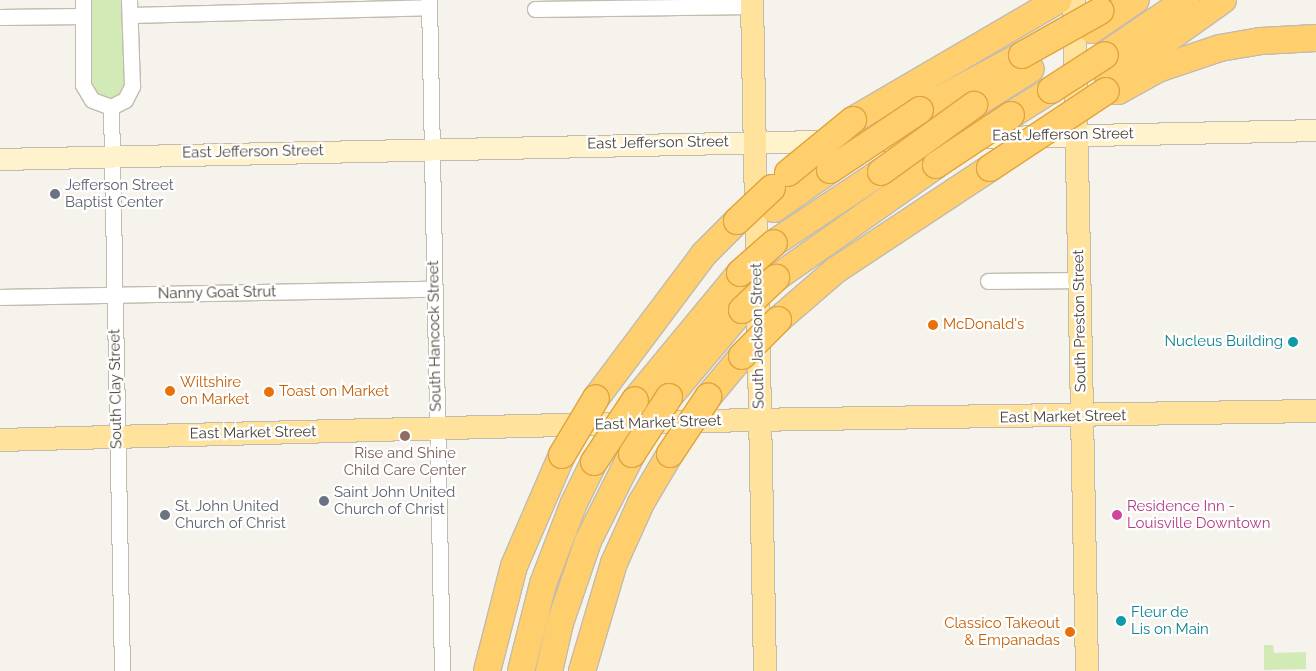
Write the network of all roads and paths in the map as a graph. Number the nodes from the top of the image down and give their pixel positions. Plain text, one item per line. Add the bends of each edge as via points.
1 (83, 0) edge
2 (1058, 0) edge
3 (1074, 0) edge
4 (1126, 0) edge
5 (1136, 0) edge
6 (1186, 0) edge
7 (1223, 0) edge
8 (752, 3) edge
9 (384, 4) edge
10 (429, 4) edge
11 (130, 7) edge
12 (535, 9) dead end
13 (82, 16) junction
14 (0, 17) edge
15 (1096, 20) junction
16 (1316, 38) edge
17 (1027, 62) junction
18 (1106, 91) junction
19 (111, 108) junction
20 (1316, 130) edge
21 (1076, 135) junction
22 (754, 141) junction
23 (432, 148) junction
24 (112, 156) junction
25 (0, 159) edge
26 (778, 190) junction
27 (1079, 280) junction
28 (988, 281) dead end
29 (435, 288) junction
30 (114, 295) junction
31 (0, 297) edge
32 (1316, 411) edge
33 (1082, 416) junction
34 (760, 420) junction
35 (437, 430) junction
36 (117, 435) junction
37 (0, 440) edge
38 (122, 671) edge
39 (442, 671) edge
40 (487, 671) edge
41 (521, 671) edge
42 (549, 671) edge
43 (582, 671) edge
44 (765, 671) edge
45 (1087, 671) edge

1 - 13 street
2 - 26 highway, bridge via 853,120
3 - 21 main road, South Preston Street
4 - 15 highway
5 - 15 highway
6 - 42 highway, bridge via 936,165 776,278 742,310 669,397 606,500 582,556 560,623
7 - 18 highway via 1110,81
8 - 12 street
8 - 22 main road, South Jackson Street
9 - 10 street
9 - 11 street
10 - 23 street, South Hancock Street
11 - 19 street via 132,86 124,100
13 - 14 street
13 - 19 street via 86,95 99,105
15 - 17 highway
16 - 18 highway via 1260,41 1220,48 1158,69 1118,91
17 - 26 highway, bridge via 920,110 830,170
17 - 41 highway, bridge via 974,106 774,243 740,273 635,400 594,462 551,560
18 - 43 highway, bridge via 836,270 742,356 708,397 642,503 614,562
19 - 24 street, South Clay Street
20 - 21 street, East Jefferson Street
21 - 22 street, East Jefferson Street
21 - 27 main road, South Preston Street
22 - 23 street, East Jefferson Street
22 - 34 main road, South Jackson Street
23 - 24 street, East Jefferson Street
23 - 29 street, South Hancock Street
24 - 25 street, East Jefferson Street
24 - 30 street, South Clay Street
26 - 40 highway, bridge via 738,230 704,254 596,398 562,455 514,566
27 - 28 street
27 - 33 main road, South Preston Street
29 - 30 street, Nanny Goat Strut
29 - 35 street, South Hancock Street
30 - 31 street, Nanny Goat Strut
30 - 36 street, South Clay Street
32 - 33 main road, East Market Street
33 - 34 main road, East Market Street
33 - 45 main road, South Preston Street
34 - 35 main road, East Market Street
34 - 44 main road, South Jackson Street
35 - 36 main road, East Market Street
35 - 39 street, South Hancock Street
36 - 37 main road, East Market Street
36 - 38 street, South Clay Street

